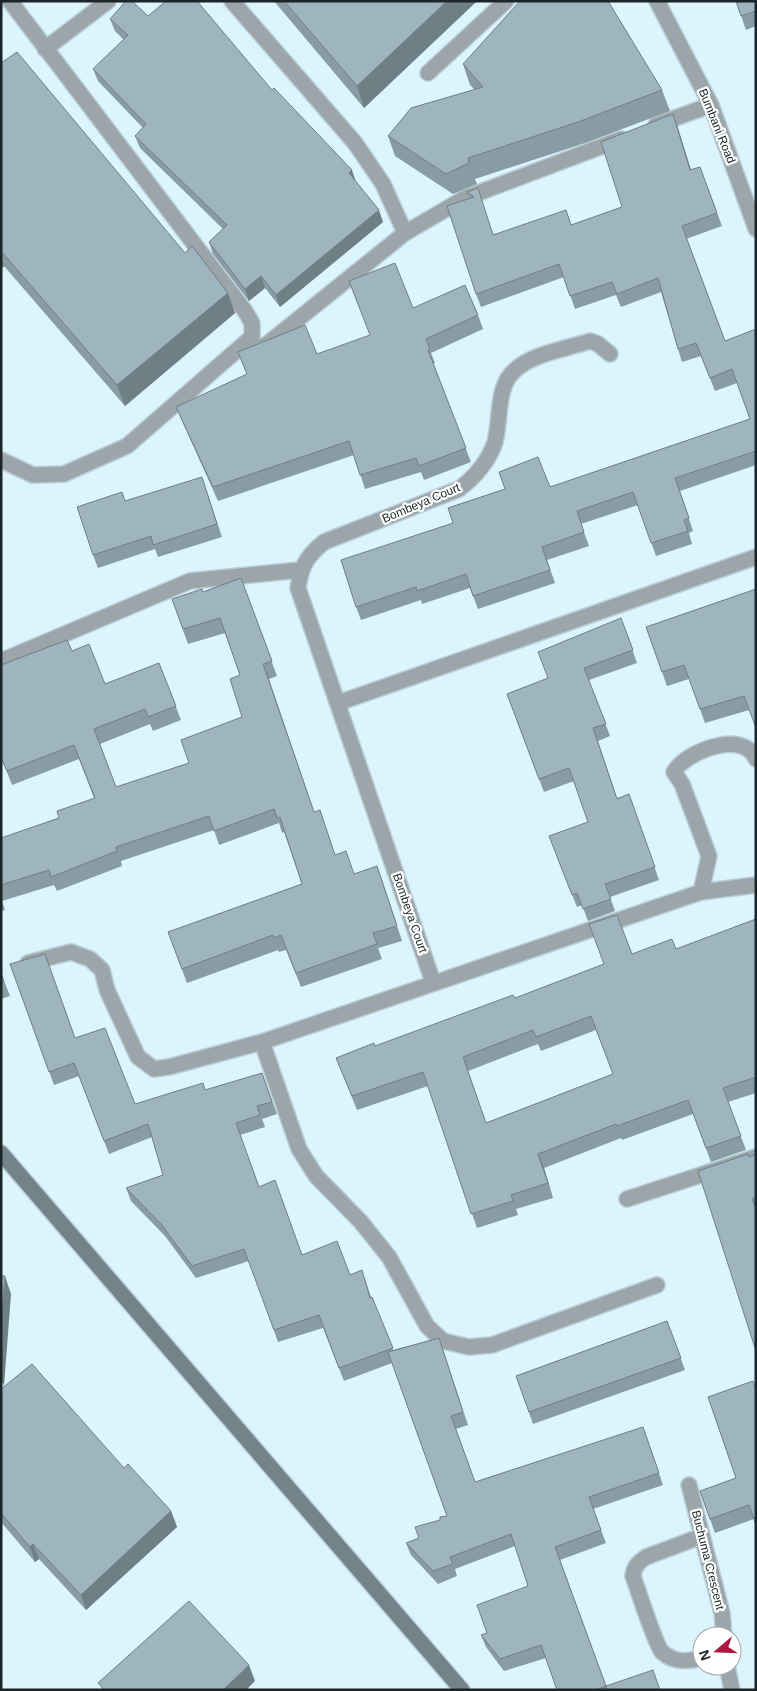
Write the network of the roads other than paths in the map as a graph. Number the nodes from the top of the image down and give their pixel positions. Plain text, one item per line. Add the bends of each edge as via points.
1 (108, 1) edge
2 (232, 1) edge
3 (506, 1) edge
4 (657, 1) edge
5 (11, 2) edge
6 (45, 49) junction
7 (428, 73) dead end
8 (711, 105) junction
9 (756, 229) edge
10 (405, 233) junction
11 (252, 336) junction
12 (610, 354) dead end
13 (1, 460) edge
14 (756, 557) edge
15 (300, 570) junction
16 (1, 662) edge
17 (338, 703) junction
18 (756, 759) edge
19 (756, 885) edge
20 (700, 892) junction
21 (19, 965) edge
22 (433, 982) junction
23 (262, 1042) junction
24 (1, 1153) edge
25 (756, 1157) edge
26 (628, 1199) dead end
27 (657, 1285) dead end
28 (689, 1485) dead end
29 (702, 1536) junction
30 (723, 1626) edge
31 (692, 1660) edge
32 (729, 1676) edge
33 (462, 1690) edge
34 (732, 1690) edge

1 - 6 street
2 - 10 street via 355,143 383,184
3 - 7 street
4 - 8 street, Bumbani Road
5 - 6 street
6 - 11 street via 245,311 252,323
8 - 9 street, Bumbani Road
8 - 10 street via 465,198
10 - 11 street via 266,345 257,348
11 - 13 street via 126,446 64,474 33,475
12 - 15 street, Bombeya Court via 590,341 527,361 513,371 503,390 495,442 473,479 459,489 324,542 309,554
14 - 17 street
15 - 16 street via 190,581
15 - 17 street, Bombeya Court via 298,588
17 - 22 street, Bombeya Court
18 - 20 street via 746,746 724,744 689,757 674,772 682,784 709,856
19 - 20 street
20 - 22 street
21 - 23 street via 71,952 90,959 102,970 138,1058 154,1069 170,1068
22 - 23 street
23 - 27 street via 299,1150 316,1176 389,1257 427,1326 443,1341 469,1347 492,1345
24 - 33 street
25 - 26 street
28 - 29 street, Buchuma Crescent
29 - 30 street, Buchuma Crescent
29 - 31 street via 646,1557 638,1562 633,1576 661,1651 682,1661
32 - 34 street

